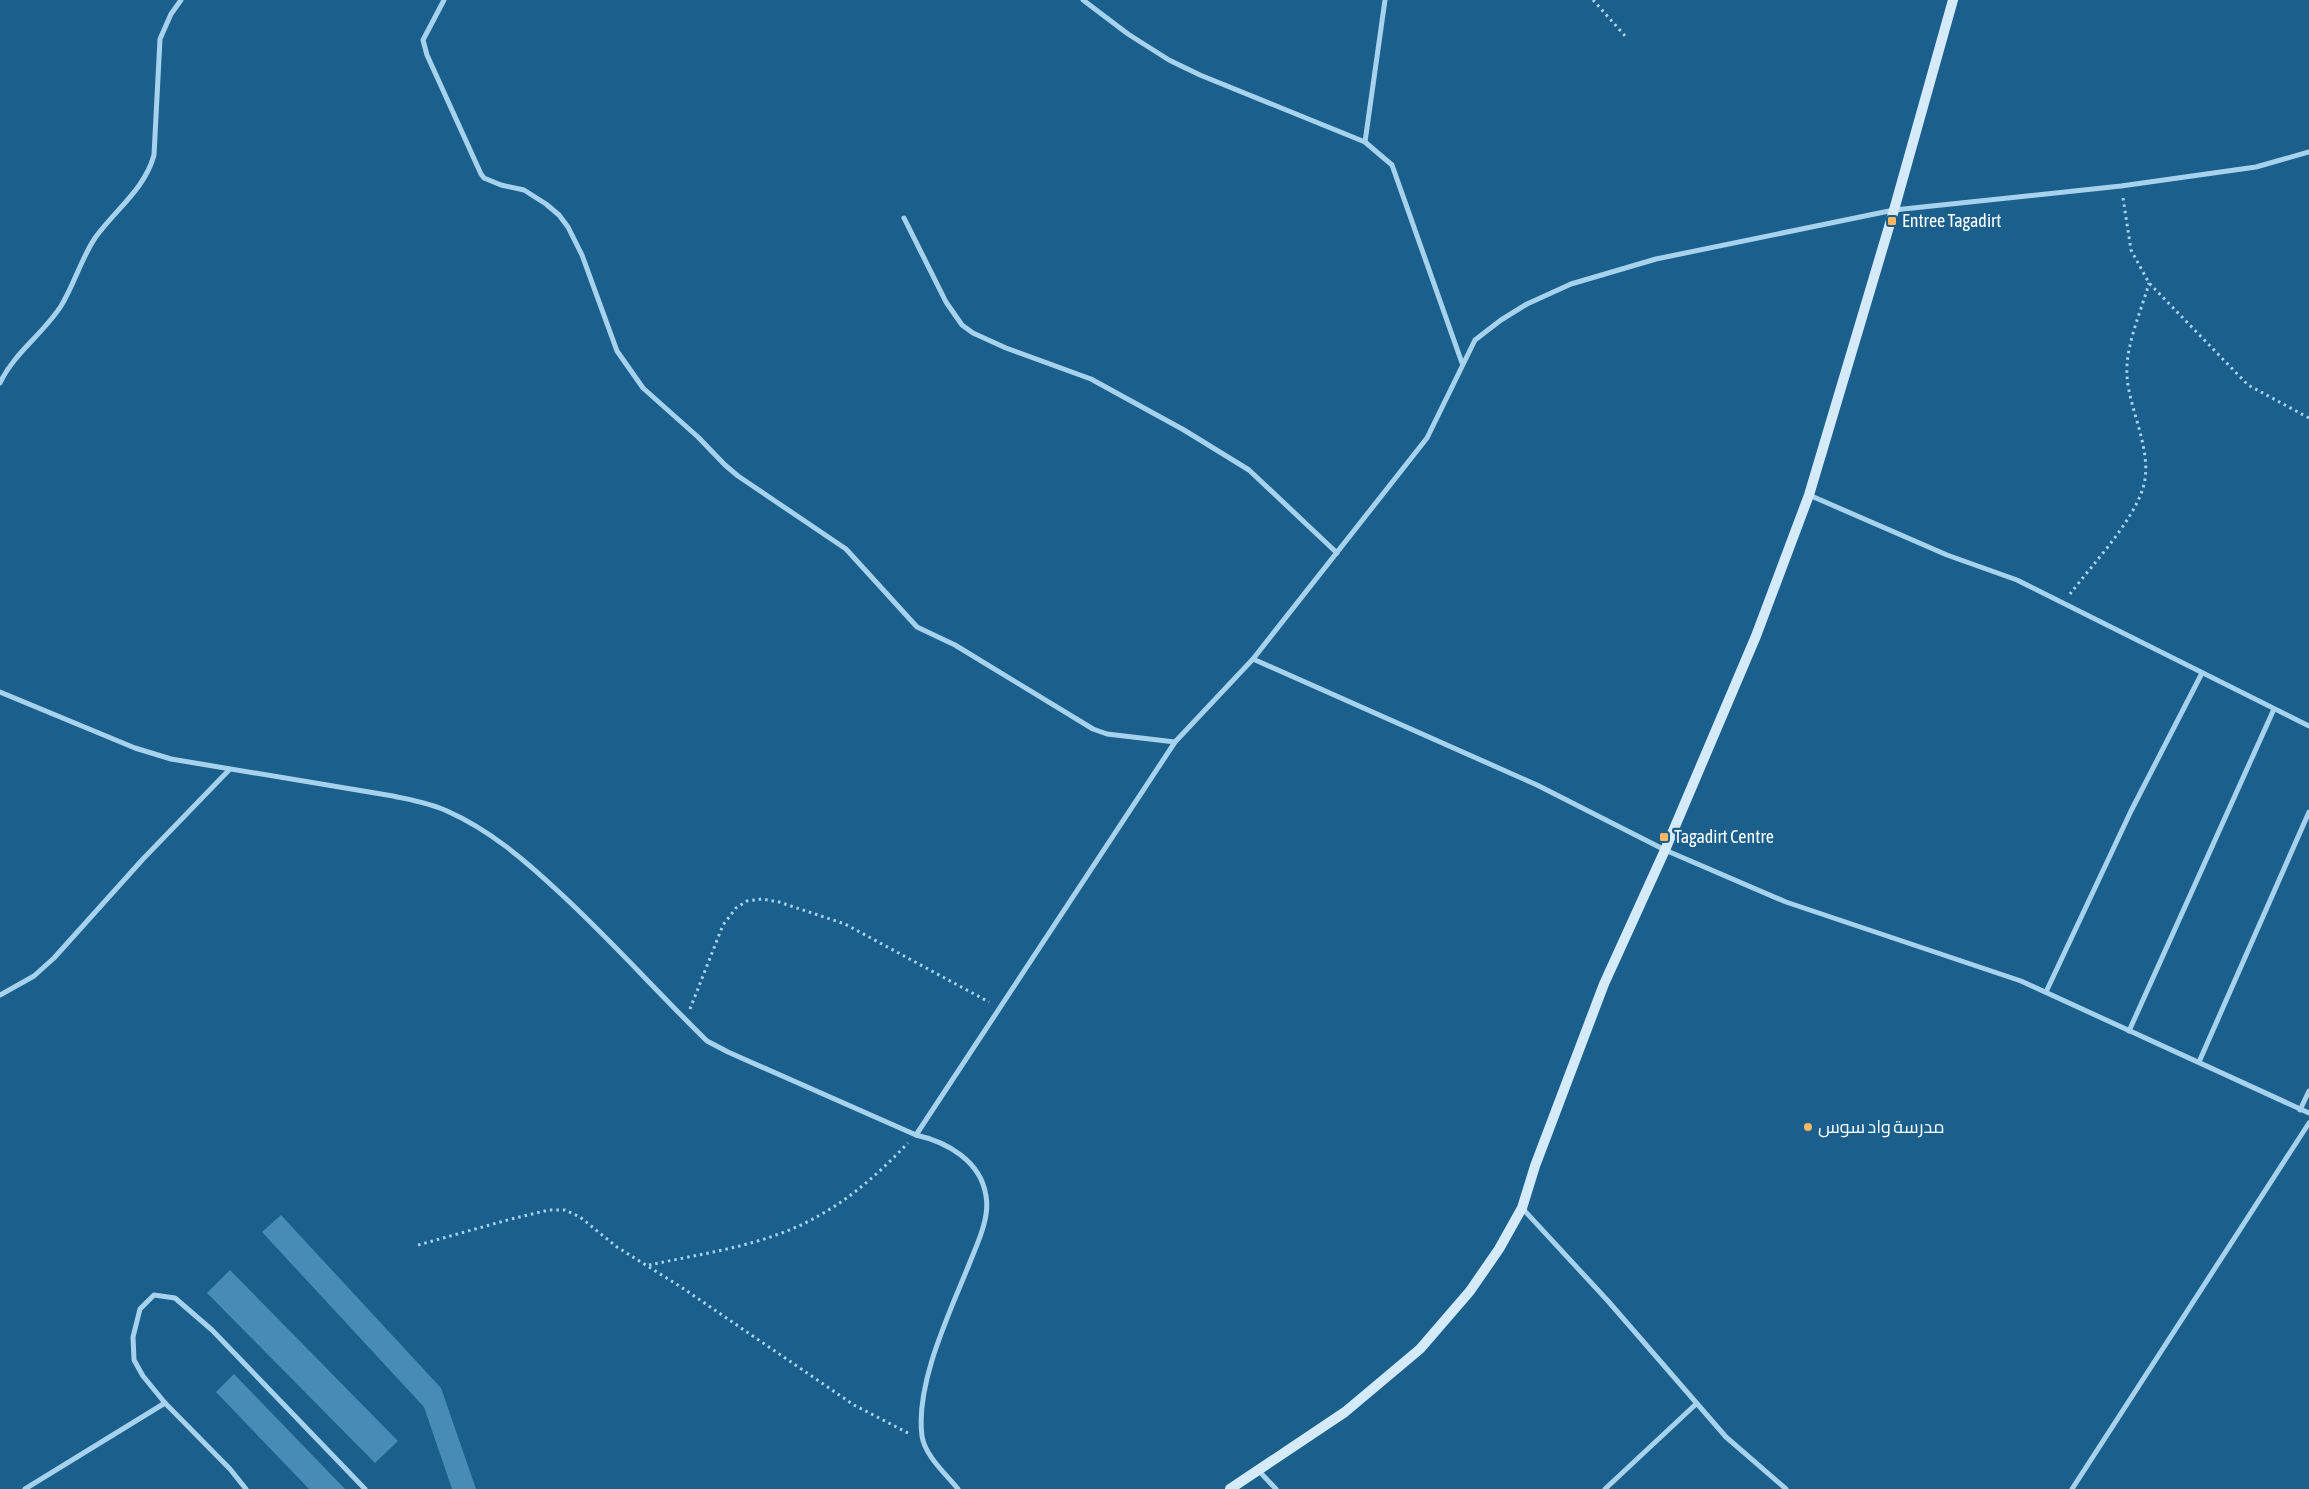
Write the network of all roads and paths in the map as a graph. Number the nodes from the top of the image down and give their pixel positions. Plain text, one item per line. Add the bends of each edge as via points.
1 (181, 0) edge
2 (444, 0) edge
3 (1083, 0) edge
4 (1385, 0) edge
5 (1592, 0) edge
6 (1953, 0) edge
7 (1627, 38) dead end
8 (1365, 142) junction
9 (2309, 152) edge
10 (2121, 186) junction
11 (1894, 210) junction
12 (904, 218) dead end
13 (2149, 283) junction
14 (1462, 363) junction
15 (0, 383) edge
16 (2309, 418) edge
17 (1809, 495) junction
18 (1336, 553) junction
19 (2063, 603) junction
20 (1253, 659) junction
21 (2202, 673) junction
22 (0, 692) edge
23 (2274, 709) junction
24 (2309, 726) edge
25 (1175, 742) junction
26 (229, 770) junction
27 (2309, 812) edge
28 (1665, 850) junction
29 (2046, 992) junction
30 (0, 995) edge
31 (1001, 1009) junction
32 (686, 1020) junction
33 (2128, 1031) junction
34 (2199, 1062) junction
35 (2309, 1091) edge
36 (2300, 1110) junction
37 (2309, 1113) edge
38 (2309, 1123) edge
39 (916, 1135) junction
40 (1522, 1208) junction
41 (418, 1245) dead end
42 (648, 1265) junction
43 (165, 1404) junction
44 (1696, 1404) junction
45 (922, 1438) junction
46 (1258, 1470) junction
47 (25, 1489) edge
48 (246, 1489) edge
49 (365, 1489) edge
50 (958, 1489) edge
51 (1230, 1489) edge
52 (1276, 1489) edge
53 (1605, 1489) edge
54 (1786, 1489) edge
55 (2072, 1489) edge

1 - 15 street via 160,39 152,164 134,192 94,240 61,305 6,370
2 - 25 street via 423,40 477,168 484,178 524,190 546,204 568,227 582,255 617,351 643,388 738,476 846,549 917,627 955,645 1092,729 1107,734
3 - 8 street via 1128,34 1200,76
4 - 8 street
5 - 7 path
6 - 11 street
8 - 14 street via 1392,165
9 - 10 street via 2256,167
10 - 11 street
10 - 13 path via 2131,250
11 - 14 street via 1656,259 1571,284 1501,320 1475,340
11 - 17 street
12 - 18 street via 946,302 962,325 1006,348 1091,378 1184,430 1249,470
13 - 16 path via 2248,385
13 - 19 path via 2130,350 2127,376 2145,464 2144,487 2132,514
14 - 18 street via 1427,438
17 - 19 street via 1947,555 2017,580
17 - 28 street via 1756,636
18 - 20 street
19 - 21 street
20 - 25 street
20 - 28 street via 1537,785
21 - 23 street
21 - 29 street via 2131,811
22 - 26 street via 136,748 171,759
23 - 24 street
23 - 33 street
25 - 31 street
26 - 30 street via 54,958 34,976
26 - 32 street via 305,780 428,803 463,819 510,848 539,873 601,931
27 - 34 street
28 - 29 street via 1786,902 2022,981
28 - 40 street via 1604,984
29 - 33 street
31 - 32 path via 845,924 762,899 747,901 736,908 723,925
31 - 39 street
32 - 39 street via 707,1040 728,1052
33 - 34 street
34 - 36 street
35 - 36 street
36 - 37 street
38 - 55 street
39 - 42 path via 875,1177 819,1216 748,1243
39 - 45 street via 943,1143 956,1151 982,1179 987,1197 979,1239 935,1351 921,1414
40 - 44 street via 1608,1301
40 - 46 street via 1470,1291 1420,1349 1345,1412
41 - 42 path via 511,1219 549,1210 565,1210
42 - 45 path via 854,1405 901,1431
43 - 47 street
43 - 48 street
43 - 49 street via 134,1360 133,1337 140,1309 154,1295 175,1298 212,1330
44 - 53 street
44 - 54 street via 1752,1462
45 - 50 street via 932,1457
46 - 51 street
46 - 52 street

